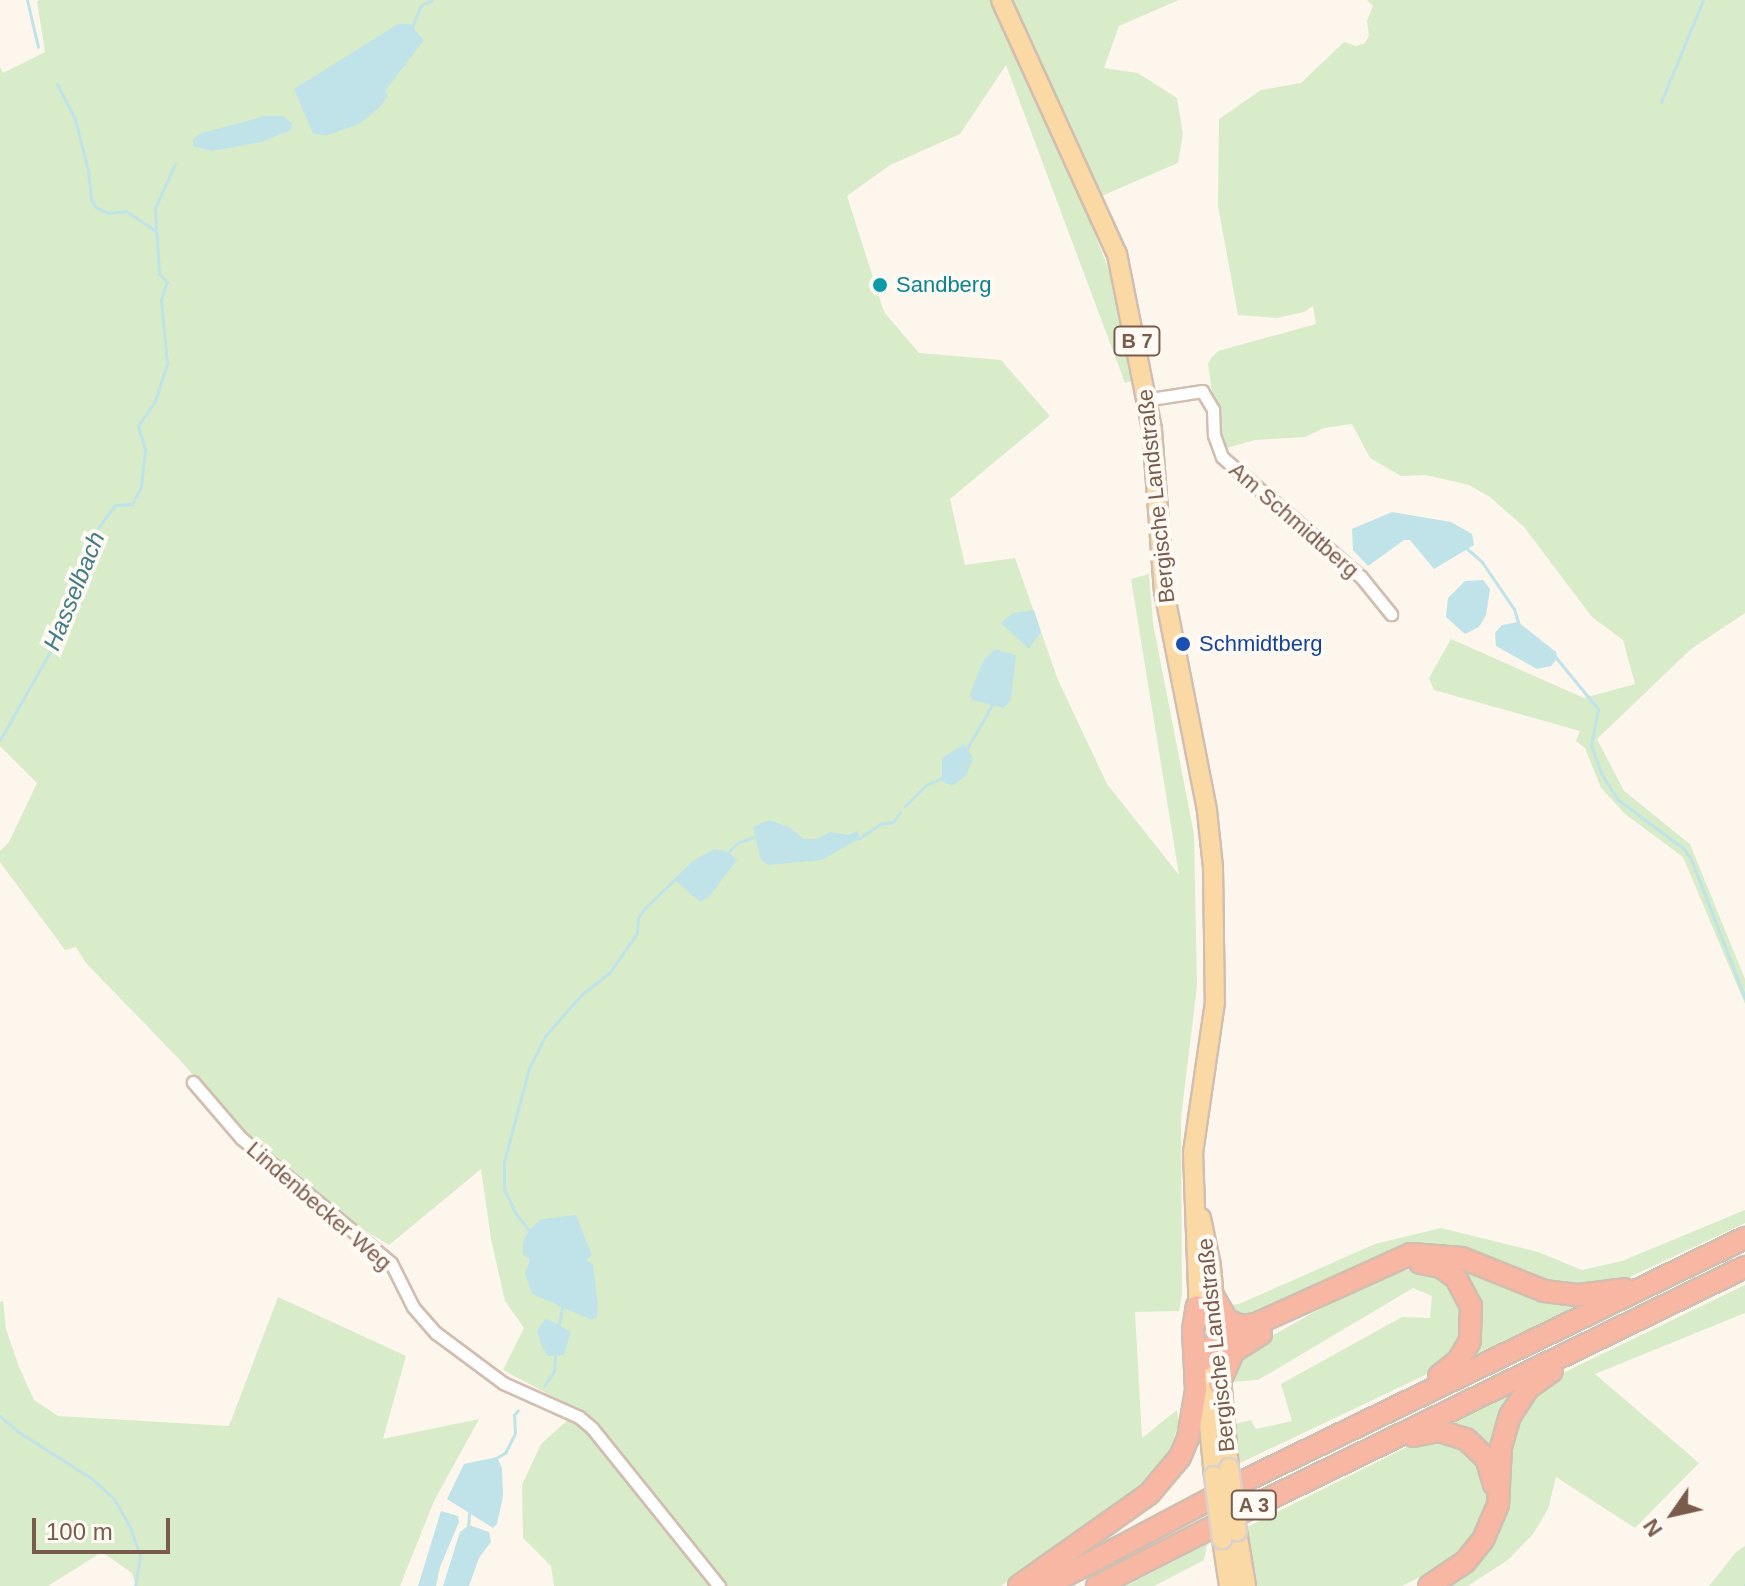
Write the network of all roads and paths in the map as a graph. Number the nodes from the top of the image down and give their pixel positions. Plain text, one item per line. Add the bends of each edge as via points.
1 (1001, 0) edge
2 (1143, 400) junction
3 (1391, 614) dead end
4 (193, 1082) dead end
5 (1745, 1238) edge
6 (1745, 1267) edge
7 (1648, 1284) junction
8 (1204, 1300) junction
9 (1255, 1324) junction
10 (1616, 1329) junction
11 (1216, 1342) junction
12 (1203, 1360) junction
13 (1219, 1384) junction
14 (1370, 1419) junction
15 (1379, 1444) junction
16 (1222, 1472) junction
17 (1229, 1535) junction
18 (719, 1586) edge
19 (1019, 1586) edge
20 (1046, 1586) edge
21 (1097, 1586) edge
22 (1229, 1586) edge
23 (1246, 1586) edge
24 (1415, 1586) edge
25 (1429, 1586) edge

1 - 2 main road, Bergische Landstraße / B 7 via 1117,254
2 - 3 street, Am Schmidtberg via 1202,391 1211,403 1222,457 1361,577
2 - 8 main road, Bergische Landstraße / B 7 via 1156,465 1164,591 1213,867 1216,988 1194,1134 1195,1201 1208,1244
4 - 18 street, Lindenbecker Weg via 241,1138 391,1263 413,1307 436,1333 503,1383 592,1428
5 - 7 highway, A 3
6 - 10 highway, A 3
7 - 9 highway via 1579,1295 1544,1291 1462,1258 1411,1254
7 - 14 highway, A 3
8 - 9 highway via 1227,1320
8 - 11 main road, Bergische Landstraße / B 7
8 - 12 main road, Bergische Landstraße / B 7
8 - 19 highway via 1193,1330 1196,1390 1180,1457 1149,1494
9 - 11 highway
10 - 15 highway, A 3
10 - 25 highway via 1606,1344 1543,1376 1521,1396 1503,1436 1500,1491 1489,1529 1465,1562
11 - 12 highway
11 - 13 main road, Bergische Landstraße / B 7
12 - 16 main road, Bergische Landstraße / B 7
13 - 14 highway via 1226,1363 1240,1346 1390,1266 1441,1267 1468,1296 1473,1318 1470,1341 1447,1371
13 - 16 main road, Bergische Landstraße / B 7
14 - 20 highway, A 3
15 - 21 highway, A 3
15 - 24 highway via 1400,1443 1420,1433 1454,1433 1479,1448 1492,1470 1491,1508 1475,1542 1445,1570
16 - 17 main road, Bergische Landstraße / B 7, bridge
17 - 22 main road, Bergische Landstraße / B 7
17 - 23 main road, Bergische Landstraße / B 7

